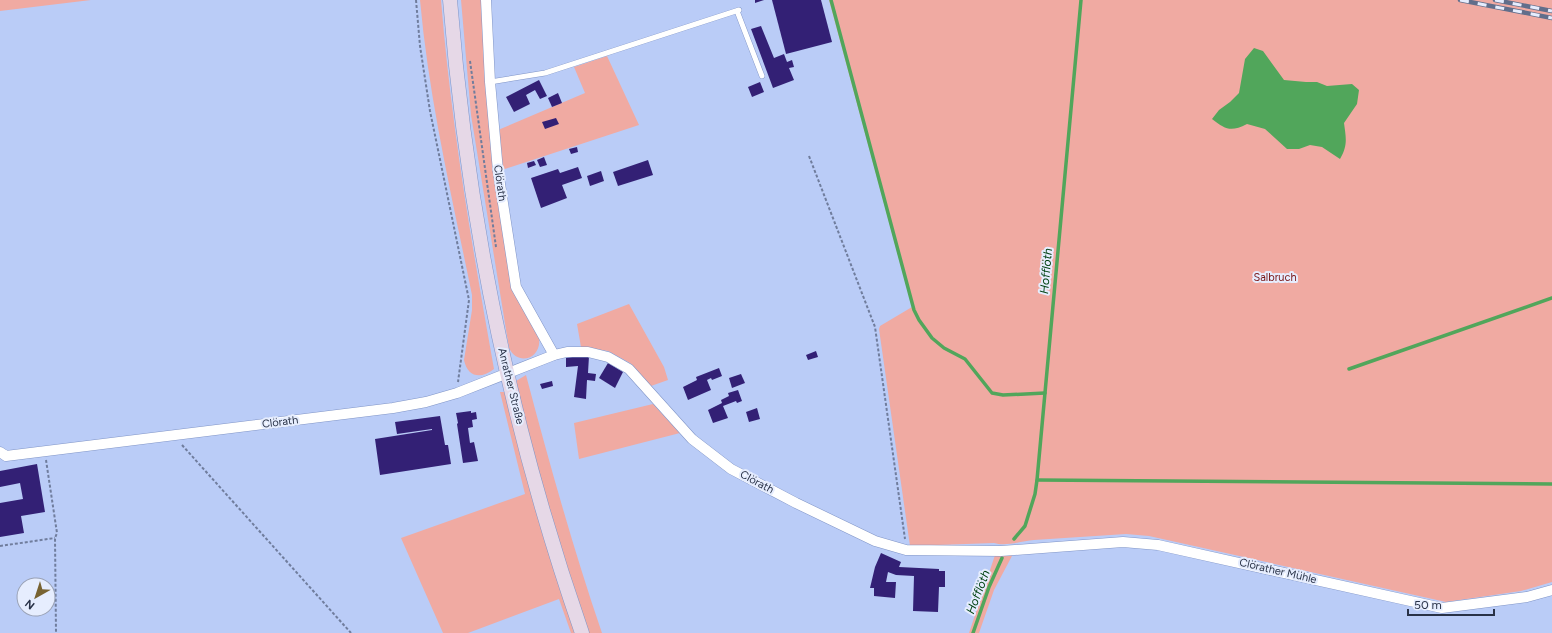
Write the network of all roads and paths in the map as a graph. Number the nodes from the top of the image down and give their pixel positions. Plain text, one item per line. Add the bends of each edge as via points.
1 (416, 0) edge
2 (450, 0) edge
3 (486, 0) edge
4 (469, 55) dead end
5 (762, 76) dead end
6 (490, 82) junction
7 (809, 156) dead end
8 (496, 250) dead end
9 (554, 355) junction
10 (506, 373) junction
11 (457, 393) junction
12 (173, 435) junction
13 (45, 451) junction
14 (0, 452) edge
15 (55, 538) junction
16 (0, 546) edge
17 (906, 550) junction
18 (998, 550) joint
19 (1552, 590) edge
20 (56, 633) edge
21 (352, 633) edge
22 (582, 633) edge

1 - 11 path via 430,111 469,300
2 - 10 main road, Anrather Straße via 463,134
3 - 6 street, Clörath
4 - 8 path
5 - 6 lane via 738,11 545,74
6 - 9 street, Clörath via 498,171 516,287
7 - 17 path via 874,327
9 - 10 street, Clörath
9 - 17 street, Clörath via 588,352 608,357 629,369 692,439 731,469 875,541
10 - 11 street, Clörath
10 - 22 main road, Anrather Straße via 540,501
11 - 12 street, Clörath via 393,408
12 - 13 street, Clörath
12 - 21 path
13 - 14 street, Clörath via 6,456
13 - 15 path via 57,533
15 - 16 path
15 - 20 path
17 - 18 street, Clörath
18 - 19 street, Clörather Mühle via 1123,542 1158,545 1442,608 1527,597

